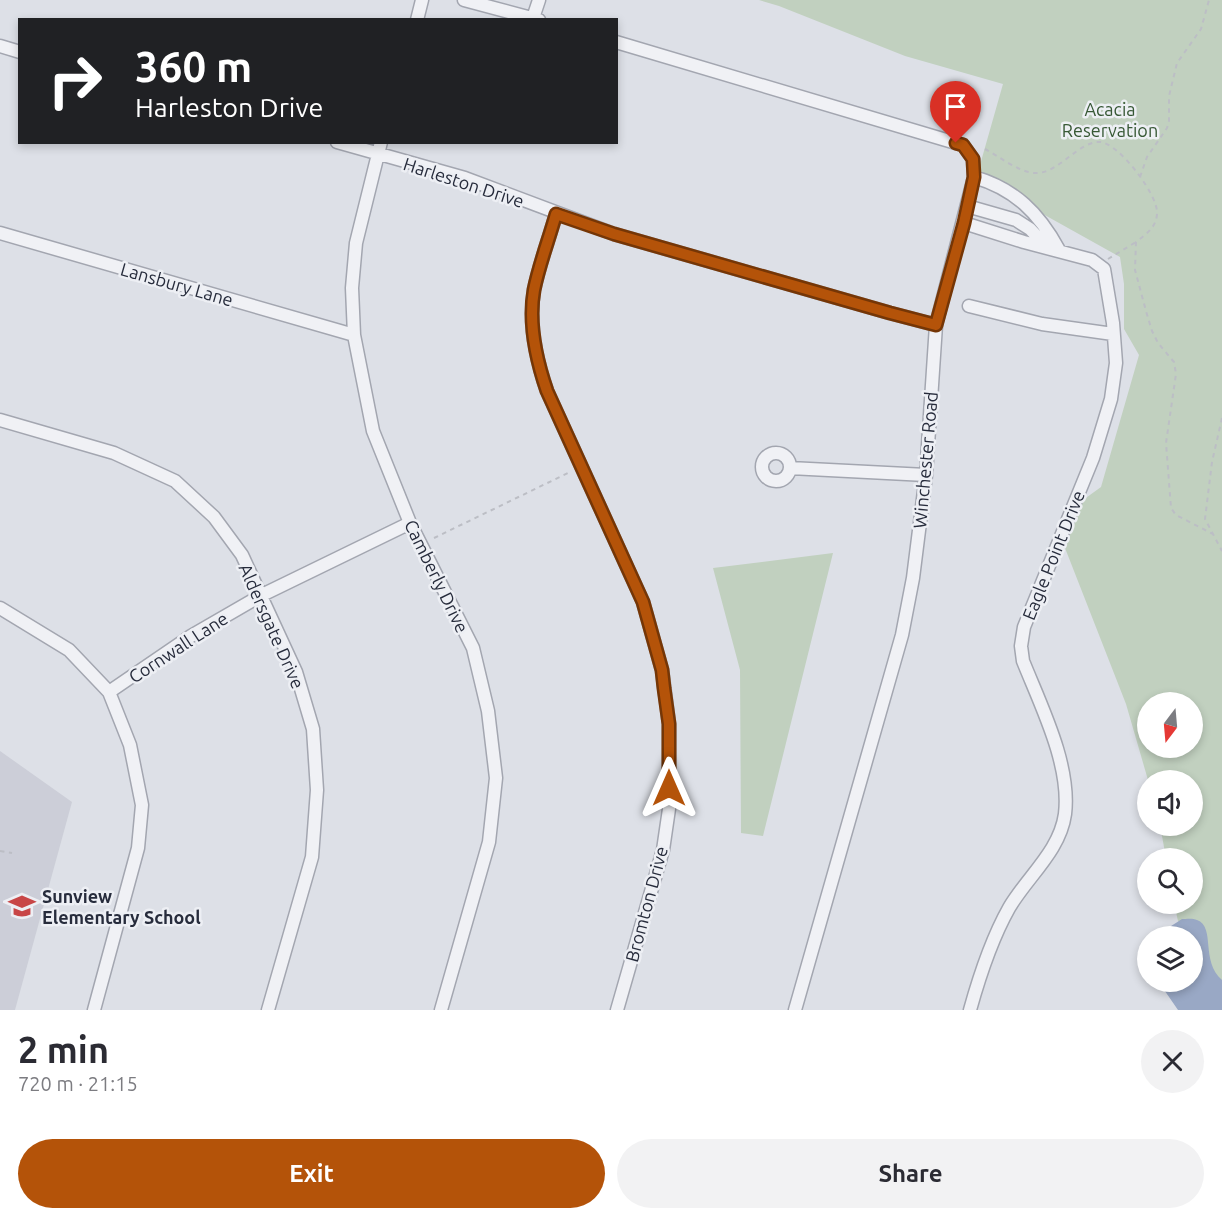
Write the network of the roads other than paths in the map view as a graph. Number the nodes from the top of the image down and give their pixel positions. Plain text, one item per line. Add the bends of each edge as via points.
1 (422, 0) edge
2 (464, 0) edge
3 (538, 0) edge
4 (418, 18) edge
5 (532, 18) edge
6 (536, 18) edge
7 (618, 43) edge
8 (0, 46) edge
9 (18, 51) edge
10 (351, 144) edge
11 (380, 148) edge
12 (974, 177) junction
13 (967, 206) junction
14 (556, 214) junction
15 (964, 223) junction
16 (0, 233) edge
17 (1052, 248) junction
18 (969, 306) dead end
19 (936, 325) junction
20 (354, 334) junction
21 (1113, 334) junction
22 (0, 420) edge
23 (790, 468) dead end
24 (926, 475) junction
25 (410, 523) junction
26 (260, 596) junction
27 (0, 608) edge
28 (109, 692) junction
29 (94, 1010) edge
30 (268, 1010) edge
31 (441, 1010) edge
32 (617, 1010) edge
33 (795, 1010) edge
34 (970, 1010) edge

1 - 4 street
2 - 5 street
3 - 6 street
7 - 12 street, Winchester Road via 963,145 973,159
8 - 9 street
10 - 11 street, Harleston Drive
11 - 14 street, Harleston Drive
11 - 20 street, Camberly Drive via 356,243 352,288
12 - 13 street, Winchester Road
12 - 17 street via 991,182 1027,205 1047,228
13 - 15 street, Winchester Road
13 - 17 street via 1016,220
14 - 19 street, Harleston Drive
14 - 32 street, Bromton Drive via 534,291 532,327 538,364 643,602 662,670 669,724 669,809 663,850
15 - 17 street
15 - 19 street, Winchester Road
16 - 20 street, Lansbury Lane
17 - 21 street, Eagle Point Drive via 1092,260 1104,269
18 - 21 street via 1042,324
19 - 24 street, Winchester Road
20 - 25 street, Camberly Drive via 373,431
21 - 34 street, Eagle Point Drive via 1116,363 1111,399 1093,458 1024,627 1021,646 1061,763 1065,812 1062,827 1051,850 1010,906 981,970
22 - 26 street, Aldersgate Drive via 114,453 175,481 214,517 242,555
23 - 24 street
24 - 33 street, Winchester Road via 902,635
25 - 26 street, Cornwall Lane
25 - 31 street, Camberly Drive via 473,648 488,711 496,778 489,842
26 - 28 street, Cornwall Lane via 191,636
26 - 30 street, Aldersgate Drive via 296,672 313,729 317,790 312,857
27 - 28 street via 69,650
28 - 29 street via 130,745 142,805 138,848

